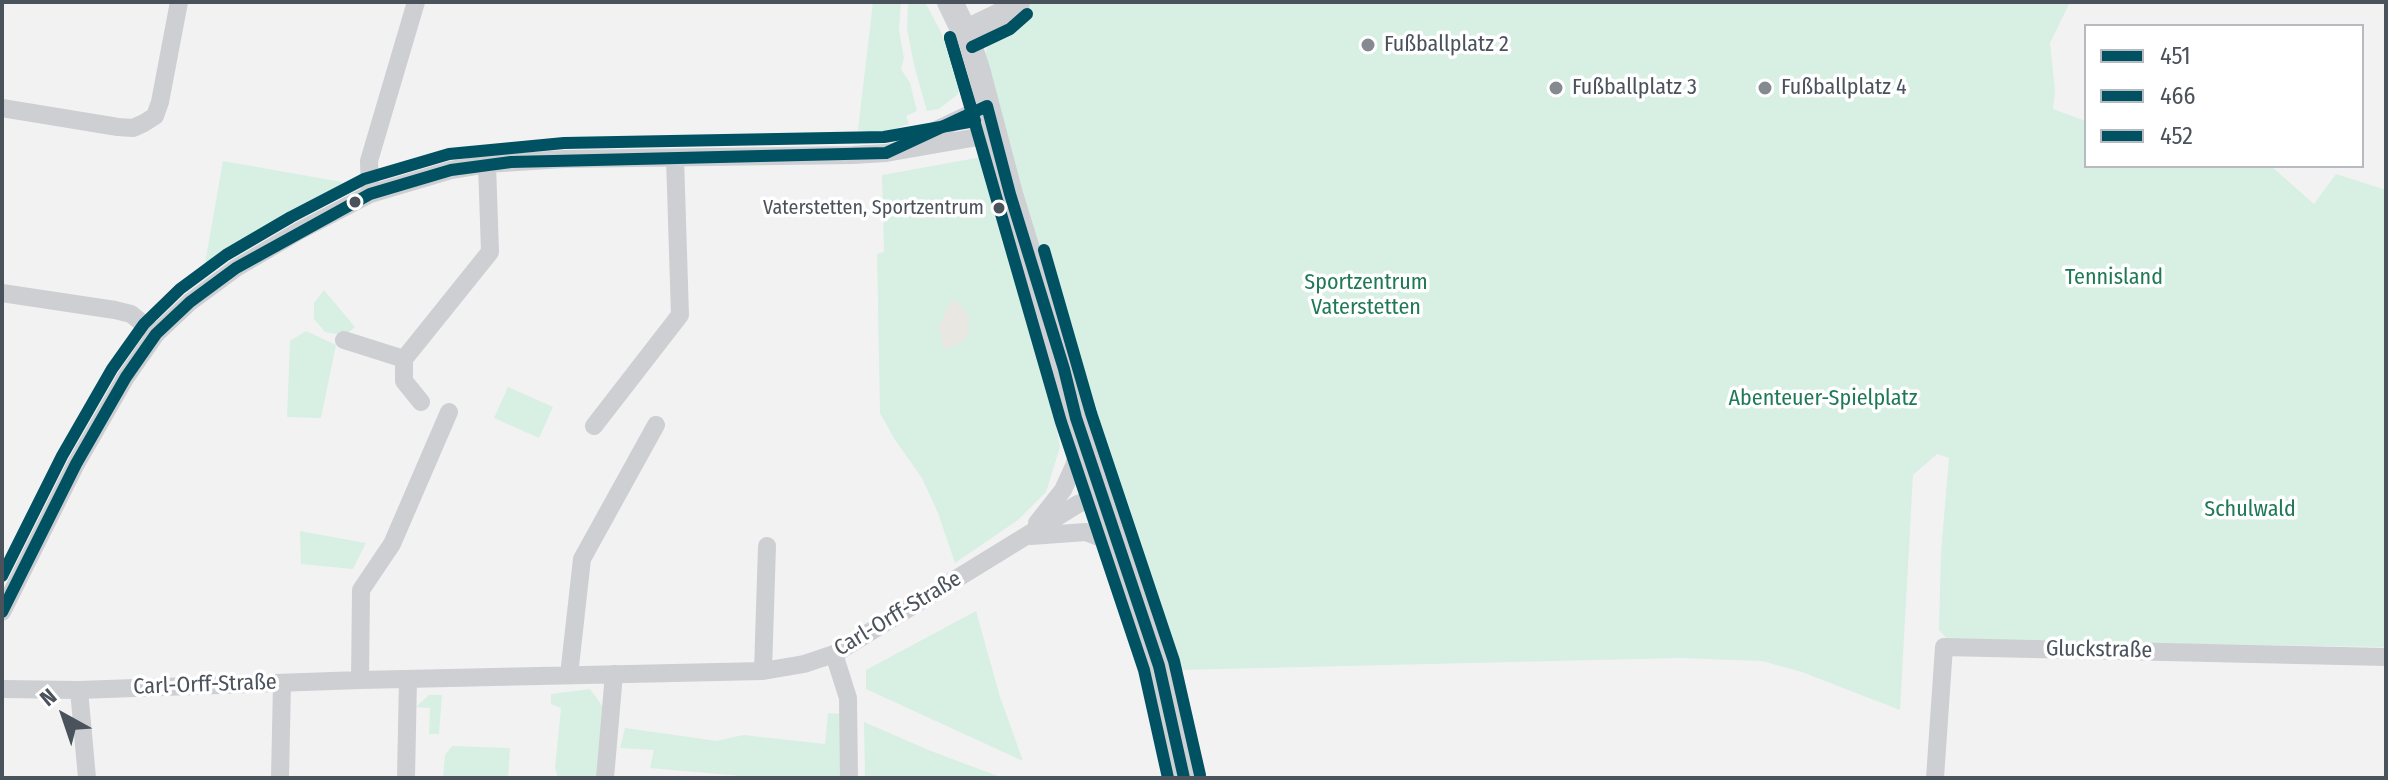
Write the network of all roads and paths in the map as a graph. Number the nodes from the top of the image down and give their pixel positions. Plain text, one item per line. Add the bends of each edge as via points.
1 (179, 2) edge
2 (416, 2) edge
3 (950, 2) edge
4 (1017, 2) edge
5 (965, 33) junction
6 (987, 106) junction
7 (2, 108) edge
8 (995, 134) junction
9 (886, 153) junction
10 (675, 158) junction
11 (487, 164) junction
12 (370, 194) junction
13 (2, 293) edge
14 (156, 334) junction
15 (344, 340) dead end
16 (404, 359) junction
17 (421, 402) dead end
18 (449, 412) dead end
19 (656, 425) dead end
20 (594, 426) dead end
21 (1082, 436) junction
22 (1103, 495) junction
23 (1025, 537) junction
24 (767, 546) dead end
25 (1123, 554) junction
26 (2, 612) edge
27 (834, 654) junction
28 (2386, 657) edge
29 (763, 671) junction
30 (614, 674) junction
31 (569, 675) junction
32 (408, 679) junction
33 (360, 680) junction
34 (282, 683) junction
35 (2, 689) edge
36 (79, 690) junction
37 (87, 778) edge
38 (280, 778) edge
39 (406, 778) edge
40 (605, 778) edge
41 (849, 778) edge
42 (1184, 778) edge
43 (1935, 778) edge

1 - 7 street via 160,102 155,116 144,123 118,127
2 - 12 street via 369,161
3 - 5 street
4 - 5 street
5 - 6 street
6 - 8 street
6 - 9 street
8 - 9 street
8 - 21 street
9 - 10 street
10 - 11 street
10 - 20 street via 680,315
11 - 12 street
11 - 16 street via 490,252
12 - 14 street via 236,268
13 - 14 street via 131,314
14 - 26 street via 76,464
15 - 16 street
16 - 17 street via 404,381
18 - 33 street via 392,544 361,590
19 - 31 street via 582,559
21 - 22 street
21 - 23 street, Carl-Orff-Straße via 1063,490
22 - 23 street, Carl-Orff-Straße
22 - 25 street
23 - 25 street, Carl-Orff-Straße via 1086,532
23 - 27 street, Carl-Orff-Straße
24 - 29 street
25 - 42 street via 1159,666
27 - 29 street, Carl-Orff-Straße
27 - 41 street via 848,698
28 - 43 street, Gluckstraße via 1944,647
29 - 30 street, Carl-Orff-Straße
30 - 31 street, Carl-Orff-Straße
30 - 40 street
31 - 32 street, Carl-Orff-Straße
32 - 33 street, Carl-Orff-Straße
32 - 39 street
33 - 34 street, Carl-Orff-Straße
34 - 36 street, Carl-Orff-Straße
34 - 38 street
35 - 36 street, Carl-Orff-Straße
36 - 37 street

